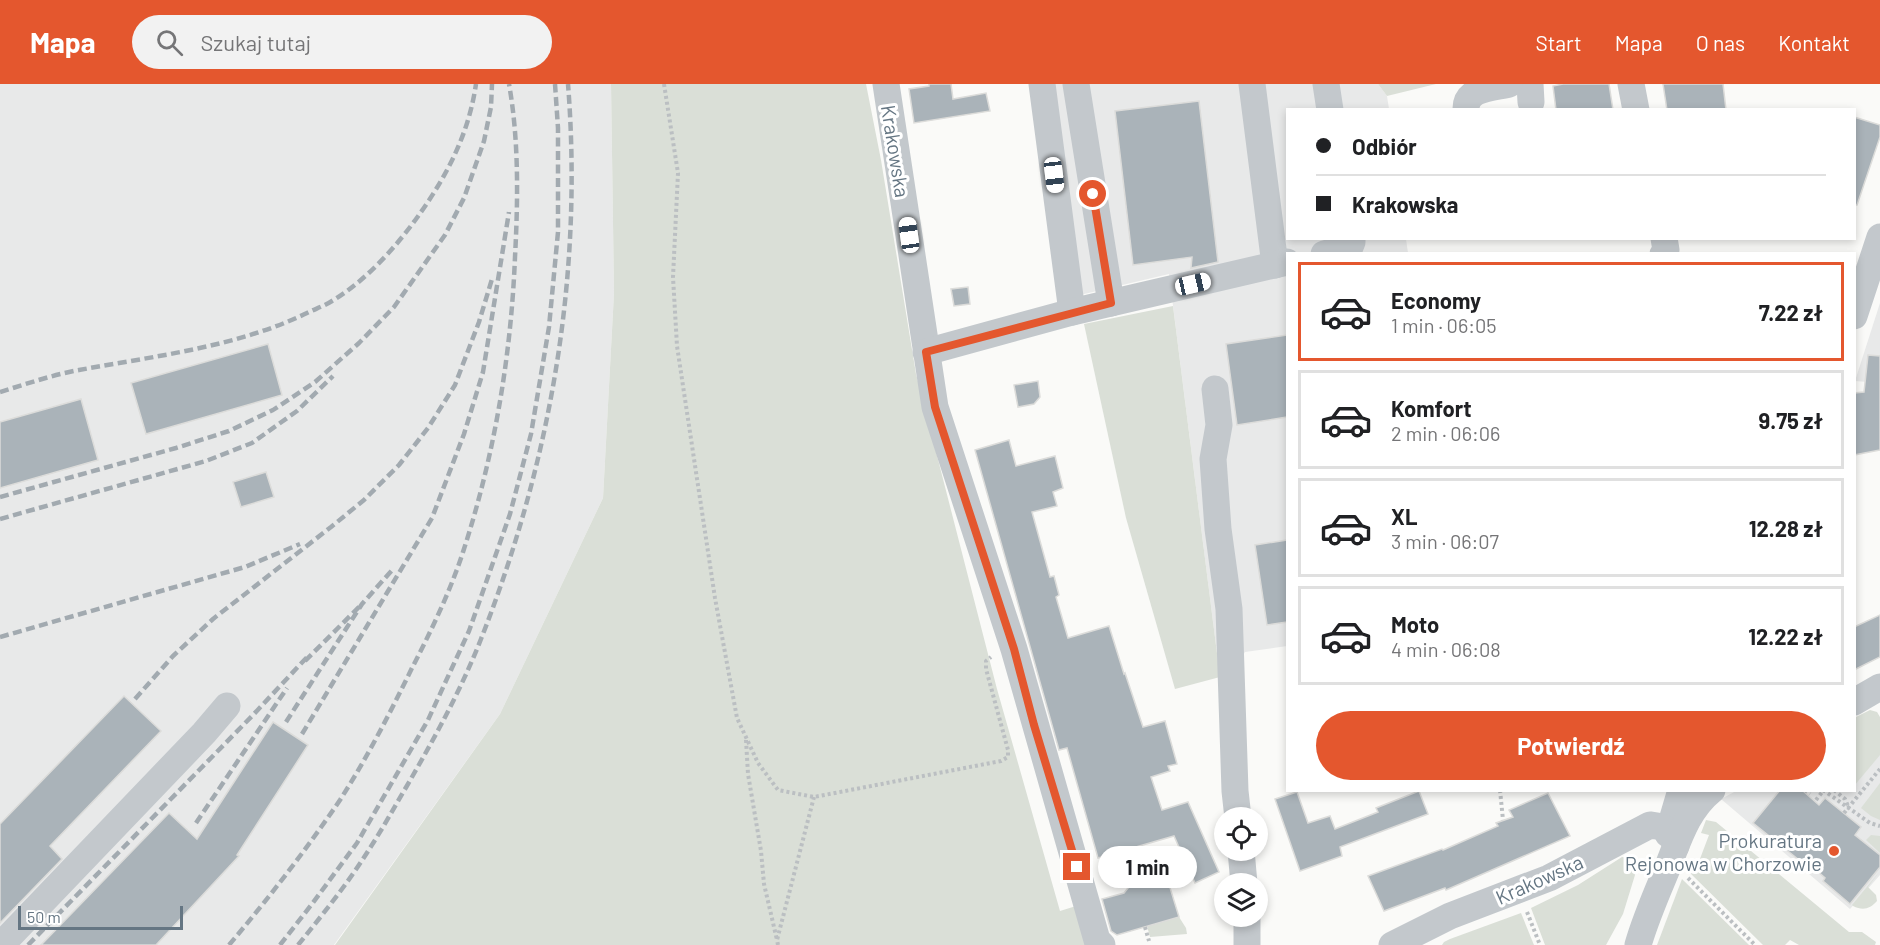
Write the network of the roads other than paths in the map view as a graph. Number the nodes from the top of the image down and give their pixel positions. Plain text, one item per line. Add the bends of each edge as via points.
1 (886, 84) edge
2 (1042, 84) edge
3 (1076, 84) edge
4 (1252, 84) edge
5 (1326, 84) edge
6 (1509, 84) edge
7 (1631, 84) edge
8 (1330, 108) edge
9 (1466, 108) edge
10 (1636, 108) edge
11 (1880, 237) edge
12 (1352, 240) edge
13 (1331, 252) edge
14 (1281, 264) edge
15 (1111, 303) junction
16 (1856, 309) edge
17 (1072, 312) junction
18 (926, 352) junction
19 (1215, 389) dead end
20 (1880, 687) edge
21 (1856, 701) edge
22 (227, 706) dead end
23 (1681, 792) edge
24 (1710, 792) edge
25 (1237, 807) edge
26 (1673, 839) junction
27 (1247, 927) edge
28 (1, 945) edge
29 (1102, 945) edge
30 (1247, 945) edge
31 (1392, 945) edge
32 (1620, 945) edge
33 (1638, 945) edge

1 - 18 street, Krakowska
2 - 17 street
3 - 15 street
4 - 14 street
5 - 8 street
6 - 9 street via 1472,93
7 - 10 street
11 - 16 street
12 - 13 street via 1350,247
14 - 15 street
15 - 17 street
17 - 18 street
18 - 29 street, Krakowska via 935,407 1014,649 1097,940
19 - 25 street via 1219,425 1213,459 1229,609
20 - 21 street
22 - 28 street
23 - 26 street
24 - 26 street
26 - 31 street, Krakowska via 1665,828 1650,825 1549,878 1450,916
26 - 32 street
26 - 33 street
27 - 30 street

